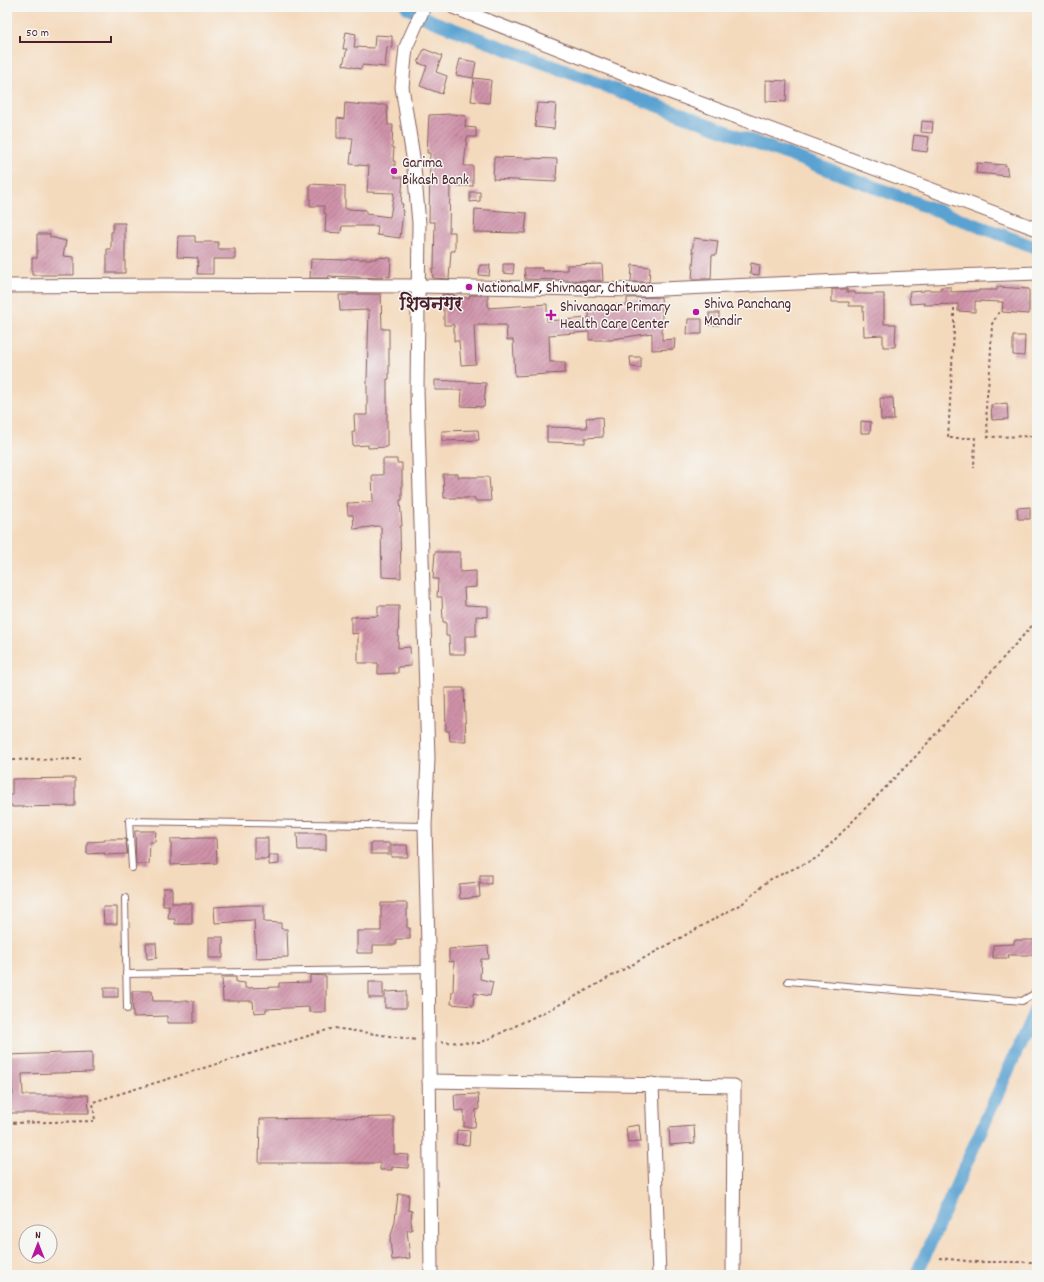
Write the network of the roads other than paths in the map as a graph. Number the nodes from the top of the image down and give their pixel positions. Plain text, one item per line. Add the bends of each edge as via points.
1 (424, 7) edge
2 (452, 7) edge
3 (1037, 229) edge
4 (1037, 273) edge
5 (7, 286) edge
6 (418, 286) junction
7 (426, 826) junction
8 (132, 868) dead end
9 (125, 898) dead end
10 (428, 969) junction
11 (126, 974) junction
12 (788, 981) dead end
13 (1037, 987) edge
14 (127, 1009) dead end
15 (429, 1081) junction
16 (652, 1084) junction
17 (431, 1275) edge
18 (659, 1275) edge
19 (732, 1275) edge

1 - 6 street via 406,47 402,87 413,157 419,223
2 - 3 street via 659,88
4 - 6 street via 639,290
5 - 6 street
6 - 7 street via 417,391 428,758
7 - 8 lane via 129,821
7 - 10 street
9 - 11 lane
10 - 11 lane
10 - 15 street
11 - 14 lane
12 - 13 lane via 1022,1001 1034,994
15 - 16 street
15 - 17 street
16 - 18 street
16 - 19 street via 734,1086

